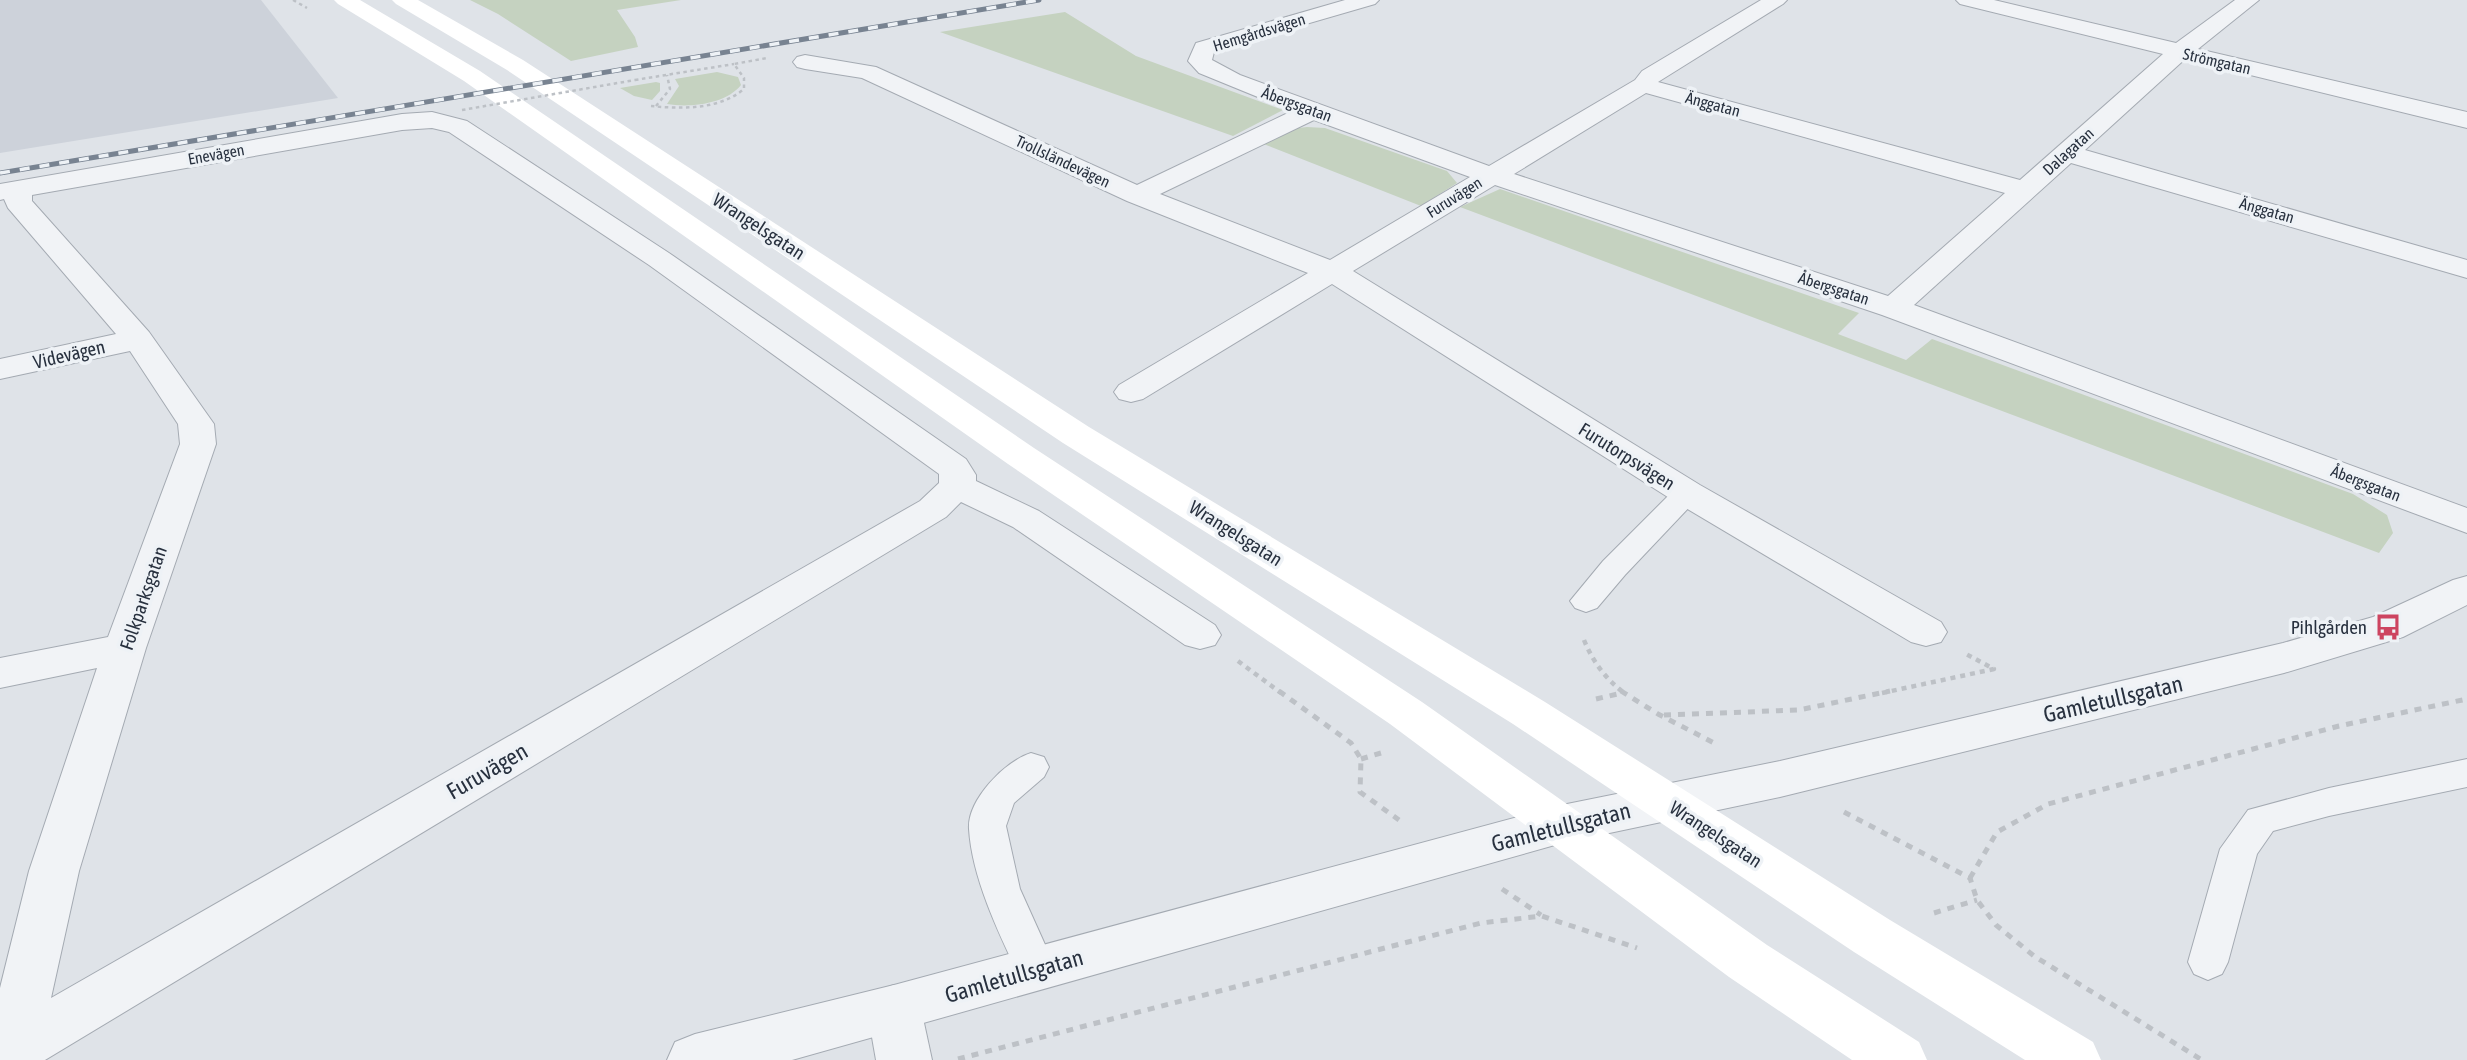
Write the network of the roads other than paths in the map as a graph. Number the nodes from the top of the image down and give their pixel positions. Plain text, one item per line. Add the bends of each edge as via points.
1 (345, 0) edge
2 (402, 0) edge
3 (1368, 0) edge
4 (1967, 0) edge
5 (2248, 0) edge
6 (1758, 4) edge
7 (2179, 52) junction
8 (1200, 61) joint
9 (805, 62) road end
10 (1643, 85) junction
11 (1315, 110) junction
12 (2467, 120) edge
13 (2066, 153) junction
14 (1491, 174) junction
15 (9, 190) edge
16 (2025, 190) junction
17 (1137, 195) junction
18 (2467, 269) edge
19 (1333, 272) junction
20 (1894, 308) junction
21 (138, 339) junction
22 (0, 369) edge
23 (1131, 392) dead end
24 (957, 486) junction
25 (1687, 493) junction
26 (2467, 521) edge
27 (2467, 589) edge
28 (1586, 601) road end
29 (1926, 632) road end
30 (1200, 635) road end
31 (125, 648) junction
32 (0, 673) edge
33 (1031, 767) dead end
34 (2467, 773) edge
35 (1668, 803) junction
36 (1562, 824) junction
37 (2207, 962) dead end
38 (1036, 969) junction
39 (899, 1034) edge
40 (11, 1055) edge
41 (695, 1060) edge
42 (1899, 1060) edge
43 (2073, 1060) edge

1 - 36 main road, Wrangelsgatan via 472,76
2 - 35 main road, Wrangelsgatan via 526,72 1076,435
3 - 8 street, Hemgårdsvägen via 1212,44 1204,48
4 - 7 street, Strömgatan
5 - 7 street, Dalagatan
6 - 10 street, Furuvägen
7 - 12 street, Strömgatan
7 - 13 street, Dalagatan
8 - 11 street, Åbergsgatan via 1232,80
9 - 17 street, Trollsländevägen via 868,72
10 - 14 street, Furuvägen
10 - 16 street, Änggatan
11 - 14 street, Åbergsgatan
11 - 17 street
13 - 16 street, Dalagatan
13 - 18 street, Änggatan
14 - 19 street, Furuvägen
14 - 20 street, Åbergsgatan
15 - 21 street, Folkparksgatan
15 - 24 street, Enevägen via 402,121 432,120 458,126 670,267 953,467
16 - 20 street, Dalagatan
17 - 19 street, Trollsländevägen
19 - 23 street, Furuvägen
19 - 25 street, Furutorpsvägen
20 - 26 street, Åbergsgatan
21 - 22 street, Videvägen
21 - 31 street, Folkparksgatan via 196,424 198,444
24 - 30 street via 1026,519
24 - 40 street, Furuvägen via 933,509
25 - 28 lane
25 - 29 street, Furutorpsvägen
27 - 35 street, Gamletullsgatan via 2388,627 2284,658
31 - 32 street
31 - 40 street, Folkparksgatan via 54,872
33 - 38 lane via 999,795 987,826 1001,889
34 - 37 lane via 2262,820 2239,849
35 - 36 street, Gamletullsgatan
35 - 43 main road, Wrangelsgatan via 1871,936
36 - 38 street, Gamletullsgatan
36 - 42 main road, Wrangelsgatan via 1748,961
38 - 39 street, Gamletullsgatan
39 - 41 street, Gamletullsgatan

